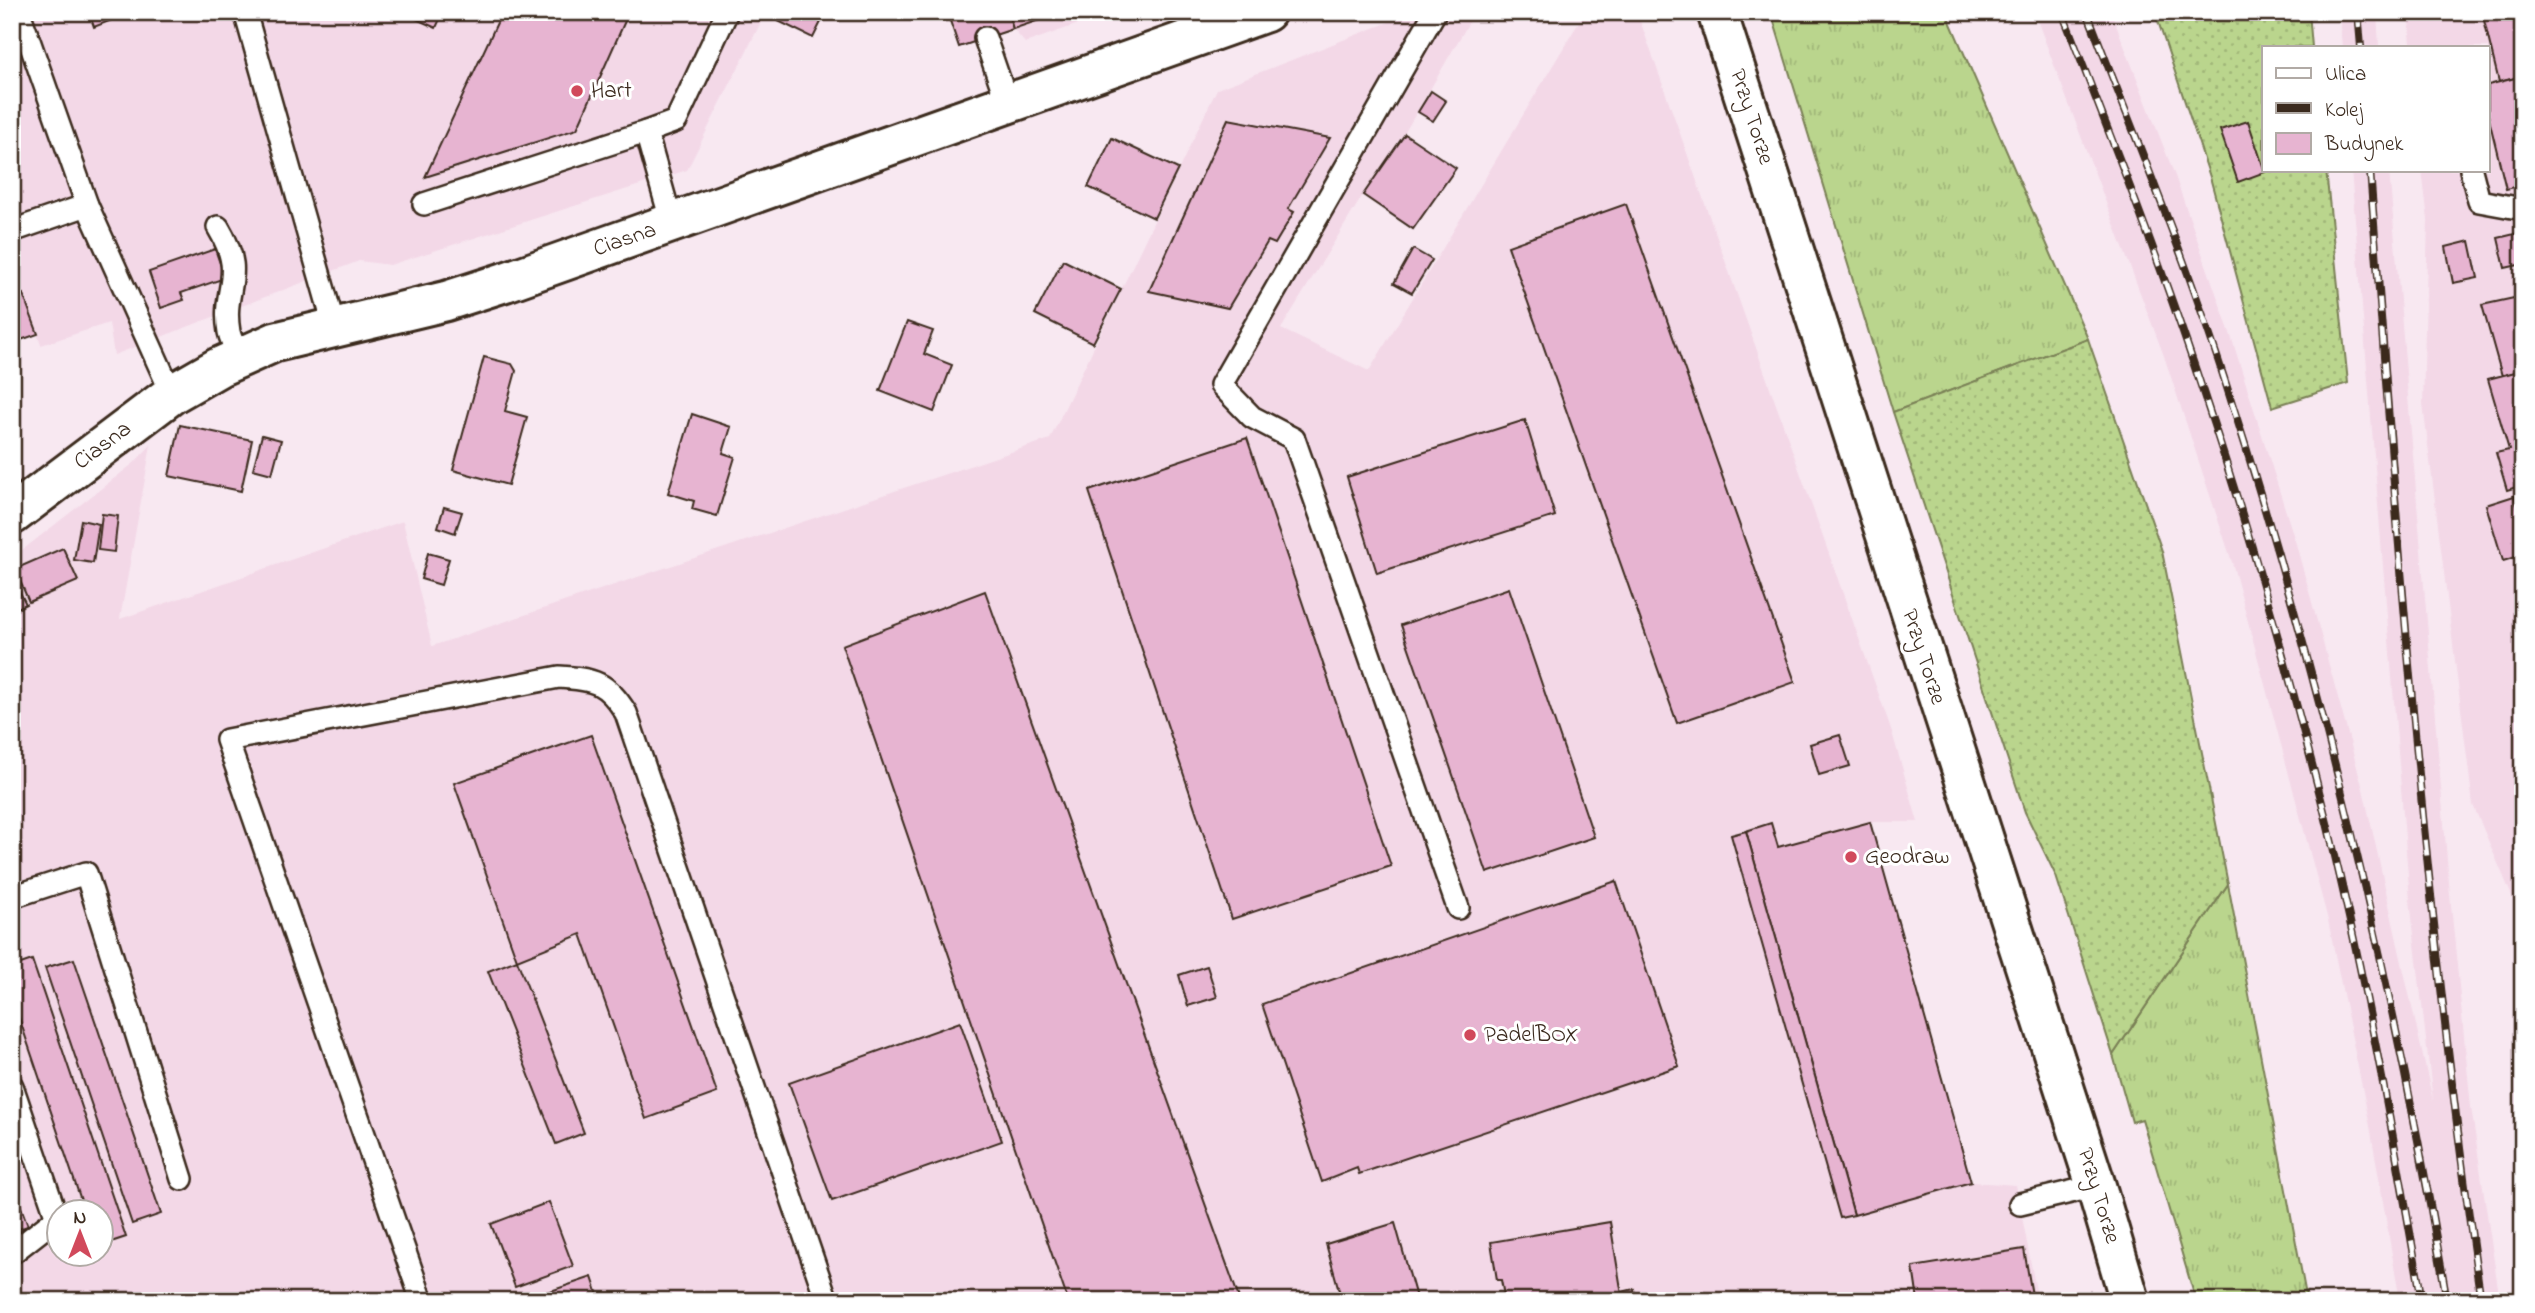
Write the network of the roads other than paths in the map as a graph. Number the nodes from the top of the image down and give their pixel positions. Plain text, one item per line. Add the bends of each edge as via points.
1 (19, 12) edge
2 (245, 12) edge
3 (727, 12) edge
4 (1266, 12) edge
5 (1436, 12) edge
6 (1717, 12) edge
7 (985, 38) dead end
8 (1008, 105) junction
9 (646, 132) junction
10 (2472, 172) edge
11 (424, 204) dead end
12 (87, 205) junction
13 (2523, 209) edge
14 (672, 224) junction
15 (218, 227) dead end
16 (12, 231) edge
17 (335, 329) junction
18 (240, 358) junction
19 (172, 394) junction
20 (12, 515) edge
21 (12, 897) edge
22 (1458, 908) dead end
23 (12, 1086) edge
24 (182, 1179) dead end
25 (2096, 1186) junction
26 (2020, 1204) dead end
27 (12, 1253) edge
28 (422, 1301) edge
29 (827, 1301) edge
30 (2130, 1301) edge

1 - 12 lane
2 - 17 lane
3 - 9 lane via 676,121
4 - 8 street, Ciasna
5 - 22 lane via 1221,385 1252,417 1294,439
6 - 25 street, Przy Torze
7 - 8 lane
8 - 14 street, Ciasna
9 - 11 lane
9 - 14 lane
10 - 13 lane via 2479,201
12 - 16 lane
12 - 19 lane
14 - 17 street, Ciasna via 446,301
15 - 18 lane via 233,256 229,332
17 - 18 street, Ciasna via 275,342
18 - 19 street, Ciasna
19 - 20 street, Ciasna
21 - 24 lane via 86,873
23 - 27 lane via 57,1218
25 - 26 lane
25 - 30 street, Przy Torze
28 - 29 lane via 227,740 559,677 592,679 615,695 626,713

